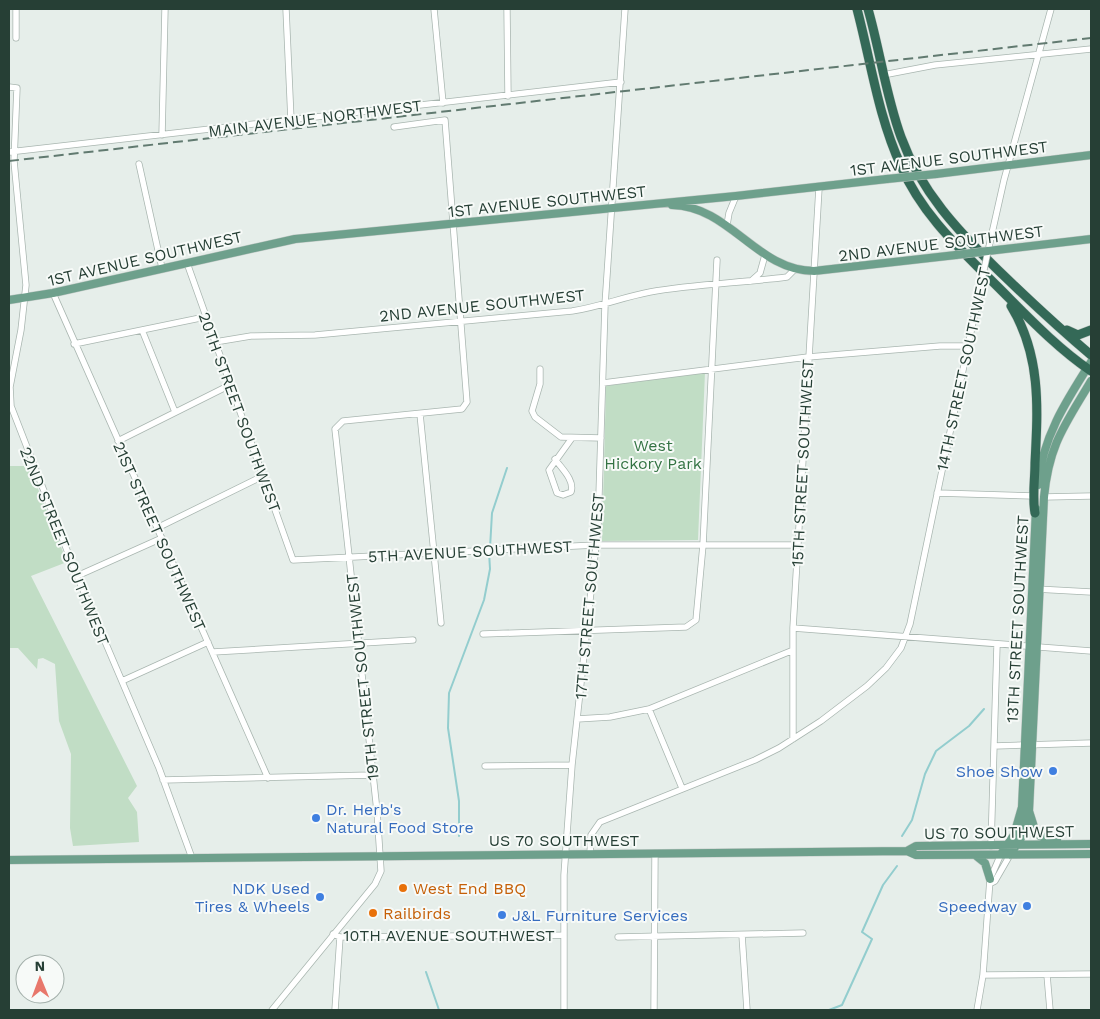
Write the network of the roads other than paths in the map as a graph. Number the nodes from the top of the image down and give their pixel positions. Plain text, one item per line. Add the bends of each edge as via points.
1 (16, 9) edge
2 (165, 9) edge
3 (286, 9) edge
4 (434, 9) edge
5 (507, 9) edge
6 (625, 9) edge
7 (857, 9) edge
8 (868, 9) edge
9 (1051, 9) edge
10 (16, 38) dead end
11 (1091, 48) edge
12 (1039, 54) junction
13 (883, 74) junction
14 (621, 82) junction
15 (9, 87) edge
16 (508, 96) junction
17 (443, 103) junction
18 (291, 120) junction
19 (394, 127) dead end
20 (162, 135) junction
21 (11, 152) edge
22 (1091, 155) edge
23 (139, 164) dead end
24 (1009, 166) junction
25 (820, 188) junction
26 (736, 196) junction
27 (650, 205) junction
28 (613, 209) junction
29 (454, 224) junction
30 (727, 225) junction
31 (1091, 239) edge
32 (988, 251) junction
33 (764, 255) junction
34 (717, 260) dead end
35 (187, 263) junction
36 (162, 268) junction
37 (794, 270) junction
38 (814, 271) junction
39 (748, 282) junction
40 (716, 285) junction
41 (53, 293) junction
42 (1004, 293) junction
43 (24, 298) junction
44 (9, 300) edge
45 (605, 305) junction
46 (1045, 316) junction
47 (206, 317) junction
48 (462, 322) junction
49 (142, 330) junction
50 (1091, 330) edge
51 (215, 342) junction
52 (74, 344) junction
53 (968, 346) junction
54 (1091, 355) edge
55 (808, 357) junction
56 (1090, 367) edge
57 (712, 368) junction
58 (540, 369) dead end
59 (1091, 381) edge
60 (603, 383) junction
61 (230, 385) junction
62 (175, 412) junction
63 (420, 414) junction
64 (572, 438) junction
65 (601, 438) junction
66 (118, 441) junction
67 (555, 459) junction
68 (262, 476) junction
69 (937, 493) junction
70 (1034, 496) junction
71 (1091, 496) edge
72 (1044, 497) junction
73 (1035, 513) junction
74 (157, 528) junction
75 (162, 538) junction
76 (596, 545) junction
77 (703, 545) junction
78 (797, 545) junction
79 (434, 554) junction
80 (349, 558) junction
81 (293, 560) joint
82 (77, 576) junction
83 (1036, 589) junction
84 (1091, 592) edge
85 (442, 623) dead end
86 (792, 628) junction
87 (588, 630) junction
88 (483, 634) dead end
89 (906, 638) junction
90 (413, 640) dead end
91 (208, 642) junction
92 (358, 644) junction
93 (997, 644) junction
94 (1033, 646) junction
95 (1091, 650) edge
96 (213, 652) junction
97 (791, 652) junction
98 (122, 681) junction
99 (649, 709) junction
100 (577, 719) junction
101 (793, 739) junction
102 (1091, 744) edge
103 (1029, 745) junction
104 (994, 746) junction
105 (572, 765) junction
106 (485, 766) dead end
107 (372, 774) junction
108 (268, 778) junction
109 (163, 780) junction
110 (682, 788) junction
111 (1029, 810) junction
112 (1091, 842) edge
113 (1012, 845) junction
114 (991, 846) junction
115 (907, 851) junction
116 (566, 854) junction
117 (590, 854) junction
118 (655, 854) junction
119 (1005, 854) junction
120 (1091, 854) edge
121 (975, 855) junction
122 (381, 856) junction
123 (192, 858) junction
124 (9, 860) edge
125 (990, 881) junction
126 (803, 933) dead end
127 (334, 934) junction
128 (742, 935) junction
129 (564, 936) junction
130 (655, 936) junction
131 (618, 937) dead end
132 (340, 938) junction
133 (1091, 974) edge
134 (983, 975) junction
135 (1047, 975) junction
136 (272, 1010) edge
137 (335, 1010) edge
138 (564, 1010) edge
139 (654, 1010) edge
140 (748, 1010) edge
141 (977, 1010) edge
142 (1050, 1010) edge

1 - 10 street
2 - 20 street
3 - 18 street
4 - 17 street
5 - 16 street
6 - 14 street, 17TH STREET SOUTHWEST
7 - 42 highway via 876,94 901,168 932,218
8 - 13 highway
9 - 12 street, 14TH STREET SOUTHWEST
11 - 12 street
12 - 13 street
12 - 24 street, 14TH STREET SOUTHWEST
13 - 46 highway via 901,138 927,191 958,230
14 - 16 street, MAIN AVENUE NORTHWEST
14 - 28 street, 17TH STREET SOUTHWEST
15 - 21 street, 22ND STREET SOUTHWEST via 17,88 16,145
16 - 17 street, MAIN AVENUE NORTHWEST
17 - 18 street, MAIN AVENUE NORTHWEST
18 - 20 street, MAIN AVENUE NORTHWEST
19 - 29 street via 445,120
20 - 21 street, MAIN AVENUE NORTHWEST
21 - 43 street, 22ND STREET SOUTHWEST via 25,272
22 - 24 main road, 1ST AVENUE SOUTHWEST
23 - 36 street
24 - 25 main road, 1ST AVENUE SOUTHWEST, bridge
24 - 32 street, 14TH STREET SOUTHWEST
25 - 26 main road, 1ST AVENUE SOUTHWEST
25 - 38 street, 15TH STREET SOUTHWEST
26 - 27 main road, 1ST AVENUE SOUTHWEST
26 - 30 street
27 - 28 main road, 1ST AVENUE SOUTHWEST
27 - 30 main road, 2ND AVENUE SOUTHWEST via 697,209
28 - 29 main road, 1ST AVENUE SOUTHWEST
28 - 45 street, 17TH STREET SOUTHWEST
29 - 35 main road, 1ST AVENUE SOUTHWEST via 295,239
29 - 48 street
30 - 33 main road, 2ND AVENUE SOUTHWEST
31 - 32 main road, 2ND AVENUE SOUTHWEST
32 - 38 main road, 2ND AVENUE SOUTHWEST, bridge
32 - 53 street, 14TH STREET SOUTHWEST, bridge
33 - 37 main road, 2ND AVENUE SOUTHWEST
33 - 39 street via 760,273
34 - 40 street
35 - 36 main road, 1ST AVENUE SOUTHWEST
35 - 47 street, 20TH STREET SOUTHWEST
36 - 41 main road, 1ST AVENUE SOUTHWEST
37 - 38 main road, 2ND AVENUE SOUTHWEST
37 - 39 street, 2ND AVENUE SOUTHWEST via 787,277
38 - 55 street, 15TH STREET SOUTHWEST
39 - 40 street, 2ND AVENUE SOUTHWEST
40 - 45 street, 2ND AVENUE SOUTHWEST via 621,297
40 - 57 street
41 - 43 main road, 1ST AVENUE SOUTHWEST
41 - 52 street, 21ST STREET SOUTHWEST
42 - 56 highway
42 - 70 highway via 1023,325 1034,360 1038,407
43 - 44 main road, 1ST AVENUE SOUTHWEST
43 - 82 street, 22ND STREET SOUTHWEST via 10,387 11,406
45 - 48 street, 2ND AVENUE SOUTHWEST
45 - 60 street, 17TH STREET SOUTHWEST
46 - 50 highway via 1078,335
46 - 54 highway
47 - 49 street
47 - 51 street, 20TH STREET SOUTHWEST
48 - 51 street, 2ND AVENUE SOUTHWEST via 315,335 252,336
48 - 63 street via 466,407
49 - 52 street
49 - 62 street
51 - 61 street, 20TH STREET SOUTHWEST
52 - 66 street, 21ST STREET SOUTHWEST
53 - 55 street
53 - 69 street, 14TH STREET SOUTHWEST
55 - 57 street
55 - 78 street, 15TH STREET SOUTHWEST
56 - 73 main road, 13TH STREET SOUTHWEST via 1054,423 1044,449
57 - 60 street
57 - 77 street
58 - 64 street via 533,414 557,435
59 - 72 main road, 13TH STREET SOUTHWEST via 1053,447
60 - 65 street, 17TH STREET SOUTHWEST
61 - 62 street
61 - 68 street, 20TH STREET SOUTHWEST
62 - 66 street
63 - 79 street
63 - 80 street, 19TH STREET SOUTHWEST via 342,421 336,426
64 - 65 street
64 - 67 street
65 - 76 street, 17TH STREET SOUTHWEST
66 - 74 street, 21ST STREET SOUTHWEST
67 - 67 street via 549,474 557,493 563,495 571,492 572,488 564,469
68 - 74 street
68 - 81 street, 20TH STREET SOUTHWEST
69 - 70 street
69 - 89 street, 14TH STREET SOUTHWEST
70 - 73 highway
71 - 72 street
72 - 83 main road, 13TH STREET SOUTHWEST
73 - 83 main road, 13TH STREET SOUTHWEST
74 - 75 street, 21ST STREET SOUTHWEST
75 - 82 street
75 - 91 street, 21ST STREET SOUTHWEST
76 - 77 street, 5TH AVENUE SOUTHWEST
76 - 79 street, 5TH AVENUE SOUTHWEST
76 - 87 street, 17TH STREET SOUTHWEST
77 - 78 street, 5TH AVENUE SOUTHWEST
77 - 87 street via 694,622 686,627
78 - 86 street, 15TH STREET SOUTHWEST
79 - 80 street, 5TH AVENUE SOUTHWEST
79 - 85 street
80 - 81 street, 5TH AVENUE SOUTHWEST
80 - 92 street, 19TH STREET SOUTHWEST
82 - 98 street, 22ND STREET SOUTHWEST
83 - 84 street
83 - 94 main road, 13TH STREET SOUTHWEST
86 - 89 street
86 - 97 street, 15TH STREET SOUTHWEST
87 - 88 street
87 - 100 street, 17TH STREET SOUTHWEST
89 - 93 street
89 - 101 street, 14TH STREET SOUTHWEST via 897,655 874,680 822,721
90 - 92 street
91 - 96 street, 21ST STREET SOUTHWEST
91 - 98 street
92 - 96 street
92 - 107 street, 19TH STREET SOUTHWEST
93 - 94 street
93 - 104 street
94 - 95 street
94 - 103 main road, 13TH STREET SOUTHWEST
96 - 108 street, 21ST STREET SOUTHWEST
97 - 99 street
97 - 101 street, 15TH STREET SOUTHWEST
98 - 109 street, 22ND STREET SOUTHWEST
99 - 100 street via 610,717
99 - 110 street
100 - 105 street, 17TH STREET SOUTHWEST
101 - 110 street, 14TH STREET SOUTHWEST via 755,760
102 - 103 street
103 - 104 street
103 - 111 main road, 13TH STREET SOUTHWEST
103 - 113 main road, 13TH STREET SOUTHWEST via 1021,815
104 - 114 street
105 - 106 street
105 - 116 street, 17TH STREET SOUTHWEST
107 - 108 street
107 - 122 street, 19TH STREET SOUTHWEST
108 - 109 street
109 - 123 street, 22ND STREET SOUTHWEST
110 - 117 street, 14TH STREET SOUTHWEST via 600,822 591,835
111 - 112 main road via 1036,832 1045,839
111 - 113 main road, 13TH STREET SOUTHWEST via 1024,831
112 - 113 main road, US 70 SOUTHWEST
113 - 114 main road, US 70 SOUTHWEST
113 - 119 main road, 13TH STREET SOUTHWEST
114 - 115 main road, US 70 SOUTHWEST via 916,846
115 - 118 main road, US 70 SOUTHWEST
115 - 121 main road, US 70 SOUTHWEST via 916,855
116 - 117 main road, US 70 SOUTHWEST
116 - 122 main road, US 70 SOUTHWEST
116 - 129 street, 17TH STREET SOUTHWEST
117 - 118 main road, US 70 SOUTHWEST
118 - 130 street
119 - 120 main road, US 70 SOUTHWEST
119 - 121 main road, US 70 SOUTHWEST
119 - 125 street, 13TH STREET SOUTHWEST
121 - 125 main road via 983,860
122 - 123 main road, US 70 SOUTHWEST
122 - 127 street, 19TH STREET SOUTHWEST via 381,872 375,884
123 - 124 main road, US 70 SOUTHWEST
125 - 134 street, 13TH STREET SOUTHWEST
126 - 128 street
127 - 132 street, 10TH AVENUE SOUTHWEST
127 - 136 street, 19TH STREET SOUTHWEST
128 - 130 street
128 - 140 street
129 - 132 street, 10TH AVENUE SOUTHWEST
129 - 138 street, 17TH STREET SOUTHWEST
130 - 131 street
130 - 139 street
132 - 137 street
133 - 135 street
134 - 135 street
134 - 141 street, 13TH STREET SOUTHWEST
135 - 142 street

